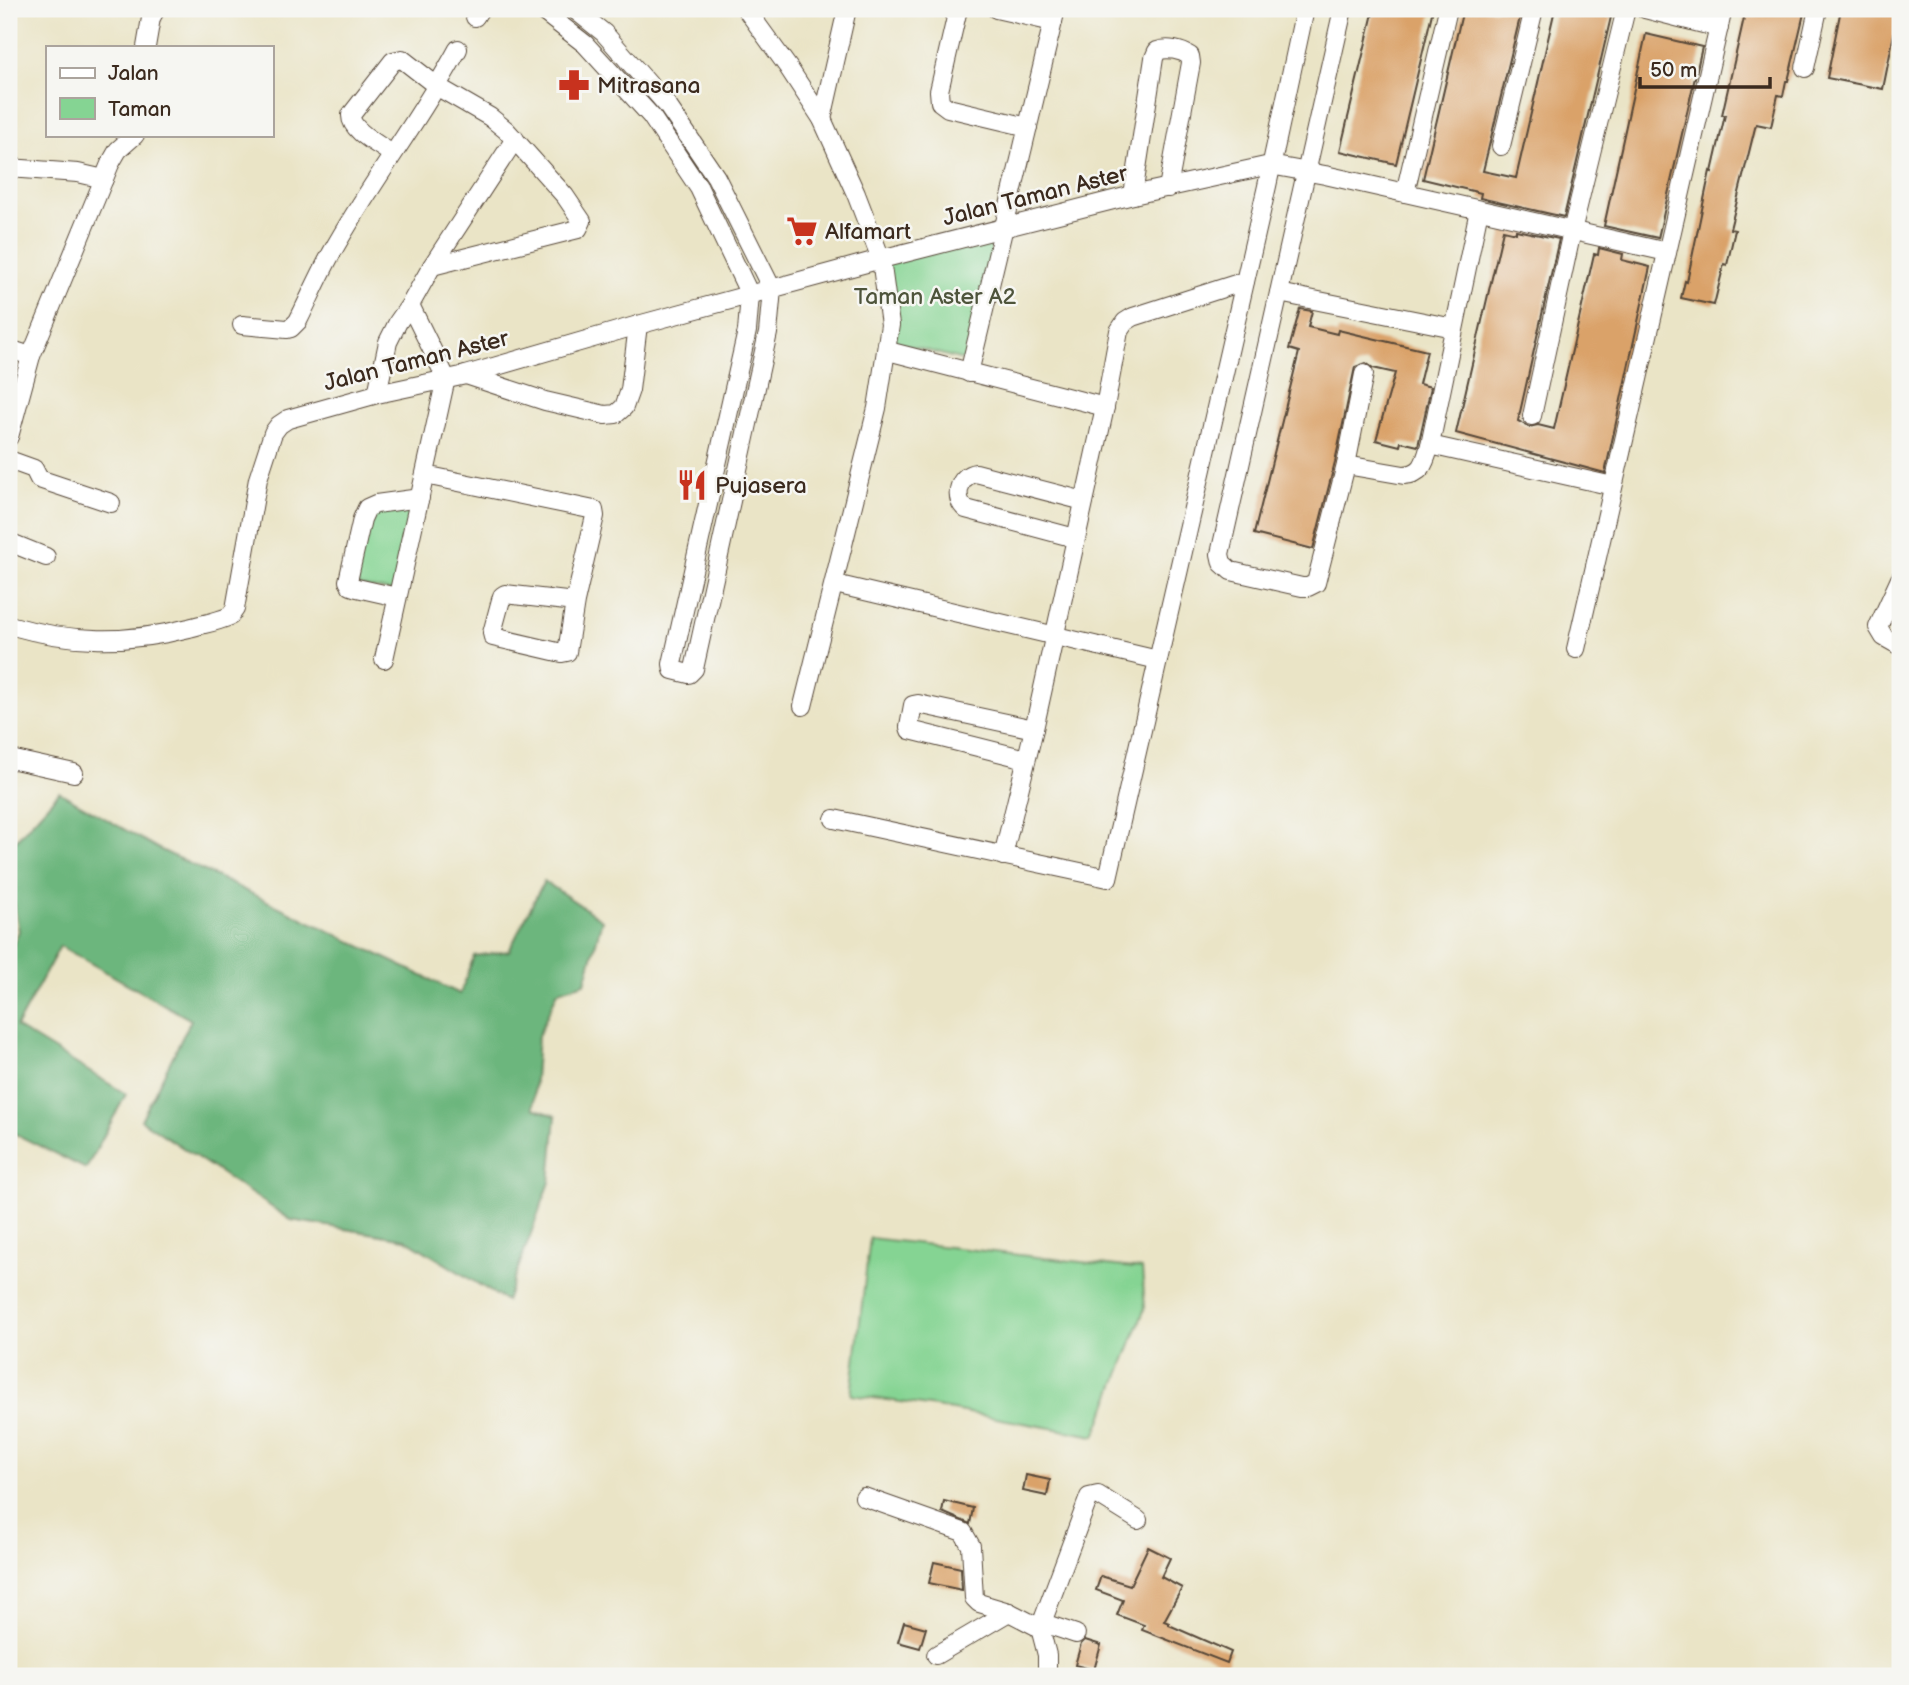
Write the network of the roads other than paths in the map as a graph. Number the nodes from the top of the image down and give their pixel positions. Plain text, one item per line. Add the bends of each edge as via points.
1 (156, 9) edge
2 (540, 9) edge
3 (575, 9) edge
4 (746, 9) edge
5 (847, 9) edge
6 (958, 9) edge
7 (996, 9) edge
8 (1305, 9) edge
9 (1343, 9) edge
10 (1448, 9) edge
11 (1534, 9) edge
12 (1626, 9) edge
13 (1645, 9) edge
14 (1723, 9) edge
15 (1818, 9) edge
16 (1055, 16) edge
17 (1718, 28) junction
18 (146, 46) edge
19 (458, 49) dead end
20 (1805, 68) dead end
21 (438, 87) junction
22 (822, 119) junction
23 (1028, 127) junction
24 (134, 136) edge
25 (515, 139) junction
26 (1501, 146) dead end
27 (393, 154) junction
28 (1270, 165) junction
29 (9, 168) edge
30 (1305, 172) junction
31 (104, 179) junction
32 (1168, 188) junction
33 (1405, 194) junction
34 (1133, 195) junction
35 (1479, 210) junction
36 (1005, 227) junction
37 (1572, 231) junction
38 (1667, 251) junction
39 (881, 259) junction
40 (432, 266) junction
41 (1245, 281) junction
42 (772, 289) junction
43 (1279, 293) junction
44 (750, 295) junction
45 (410, 306) junction
46 (638, 325) junction
47 (242, 326) dead end
48 (1454, 328) junction
49 (9, 349) edge
50 (888, 351) junction
51 (31, 356) junction
52 (969, 373) junction
53 (1364, 374) dead end
54 (466, 375) junction
55 (446, 378) junction
56 (377, 394) junction
57 (1105, 407) junction
58 (1532, 416) dead end
59 (9, 437) edge
60 (1430, 445) junction
61 (9, 460) edge
62 (1346, 465) junction
63 (425, 475) junction
64 (1613, 486) junction
65 (419, 498) junction
66 (1084, 501) junction
67 (111, 503) dead end
68 (1075, 538) junction
69 (9, 542) edge
70 (46, 557) dead end
71 (1900, 579) edge
72 (835, 583) junction
73 (397, 597) junction
74 (575, 602) junction
75 (9, 625) edge
76 (1054, 635) junction
77 (1900, 646) edge
78 (1576, 649) dead end
79 (384, 659) dead end
80 (1158, 660) junction
81 (803, 706) dead end
82 (1034, 729) junction
83 (1026, 758) junction
84 (9, 761) edge
85 (74, 773) dead end
86 (834, 819) dead end
87 (1003, 856) junction
88 (864, 1497) dead end
89 (1138, 1520) dead end
90 (1009, 1612) junction
91 (1042, 1625) junction
92 (1076, 1634) dead end
93 (936, 1655) dead end
94 (1046, 1676) edge

1 - 18 street
2 - 44 street via 585,44 650,116 699,188
3 - 42 street via 604,33 667,105 716,177
4 - 22 street
5 - 22 street
6 - 23 street via 940,102 948,108
7 - 16 street
8 - 28 street
9 - 30 street
10 - 33 street
11 - 26 street
12 - 37 street
13 - 17 street
14 - 17 street
15 - 20 street
16 - 23 street
17 - 38 street
19 - 21 street
21 - 25 street via 490,117
21 - 27 street
21 - 27 street via 401,59 396,60 357,104 351,115 355,127
22 - 39 street
23 - 36 street
24 - 31 street via 118,150
25 - 40 street
25 - 40 street via 576,209 582,220 578,229
27 - 47 street via 292,328
28 - 30 street
28 - 32 street, Jalan Taman Aster
28 - 41 street
29 - 31 street
30 - 33 street
30 - 43 street
31 - 51 street
32 - 34 street, Jalan Taman Aster
32 - 34 street via 1191,64 1184,52 1163,49 1154,58
33 - 35 street
34 - 36 street, Jalan Taman Aster
35 - 37 street
35 - 48 street
36 - 39 street, Jalan Taman Aster
36 - 52 street
37 - 38 street
37 - 58 street
38 - 64 street
39 - 42 street, Jalan Taman Aster
39 - 50 street via 890,325
40 - 45 street
41 - 57 street via 1125,322 1119,331
41 - 80 street
42 - 44 street, Jalan Taman Aster
42 - 44 street via 768,334 694,669 689,674 673,670 672,664 747,331
43 - 48 street
43 - 62 street via 1220,554 1222,563 1231,571 1302,587 1317,583
44 - 46 street, Jalan Taman Aster
45 - 55 street
45 - 56 street via 388,341
46 - 54 street, Jalan Taman Aster
46 - 54 street via 630,390 616,414 545,401
48 - 60 street
49 - 51 street
50 - 52 street
50 - 72 street
51 - 59 street
52 - 57 street
53 - 62 street
54 - 55 street, Jalan Taman Aster
55 - 56 street, Jalan Taman Aster
55 - 63 street
56 - 75 street, Jalan Taman Aster via 288,419 273,433 258,479 230,616 171,633 123,640 64,637
57 - 66 street
60 - 62 street via 1423,467 1413,475
60 - 64 street
61 - 67 street via 34,469 39,479
63 - 65 street
63 - 74 street via 594,510
64 - 78 street
65 - 73 street
65 - 73 street via 367,509 348,581 357,589
66 - 68 street
66 - 68 street via 976,473 963,479 958,497 966,509
68 - 76 street
69 - 70 street
71 - 77 street via 1878,627 1884,637
72 - 76 street
72 - 81 street
73 - 79 street
74 - 74 street via 509,592 502,596 492,633 567,652
76 - 80 street
76 - 82 street
80 - 87 street via 1108,878
82 - 83 street
82 - 83 street via 914,705 910,730
83 - 87 street
84 - 85 street
86 - 87 street
88 - 90 street via 963,1532 971,1546 974,1598
89 - 91 street via 1098,1495 1089,1497
90 - 91 street
90 - 93 street
91 - 92 street
91 - 94 street

